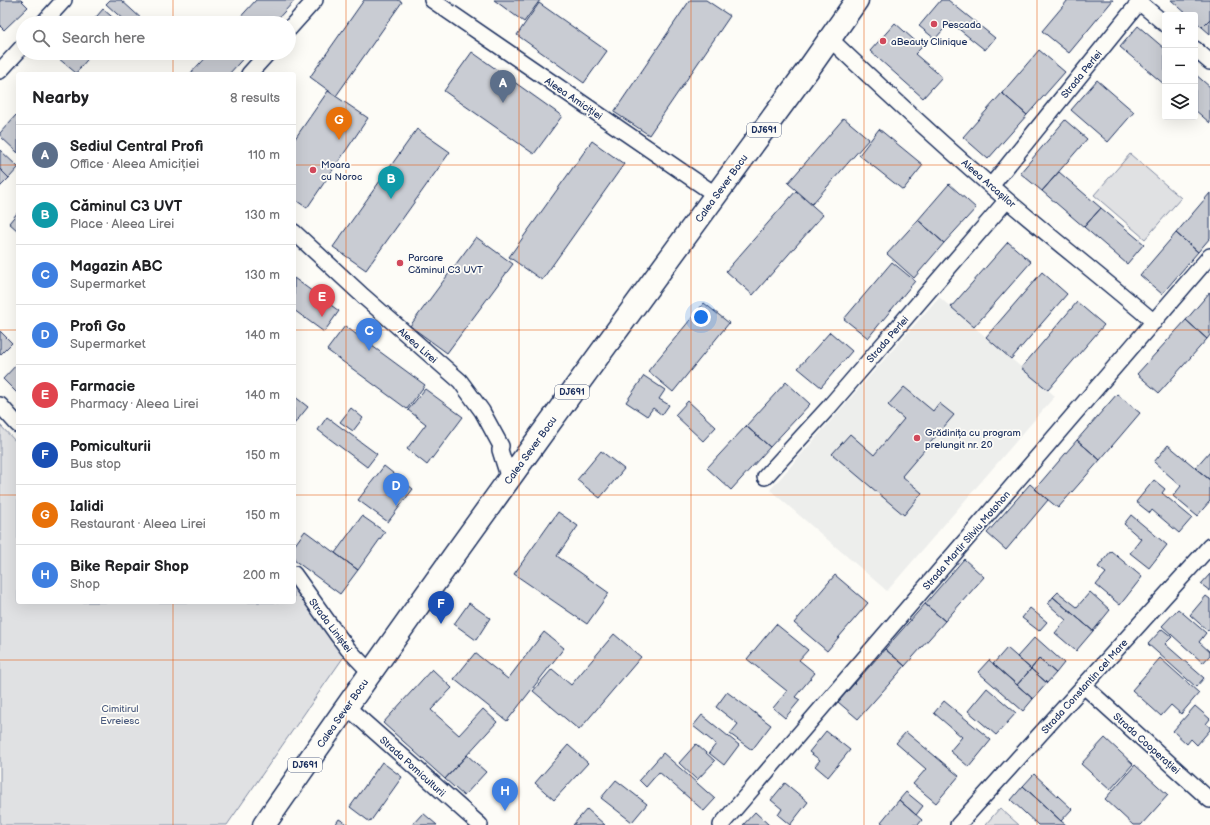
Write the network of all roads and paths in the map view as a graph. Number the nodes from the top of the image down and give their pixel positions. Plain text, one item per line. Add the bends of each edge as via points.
1 (64, 0) edge
2 (315, 0) edge
3 (432, 0) edge
4 (857, 0) edge
5 (1140, 1) edge
6 (49, 16) edge
7 (296, 21) edge
8 (1162, 21) edge
9 (830, 39) junction
10 (1198, 52) edge
11 (16, 54) edge
12 (262, 60) edge
13 (1210, 62) edge
14 (0, 71) edge
15 (251, 72) edge
16 (991, 186) junction
17 (716, 195) junction
18 (1008, 200) junction
19 (296, 234) edge
20 (1210, 256) edge
21 (1154, 322) junction
22 (0, 405) edge
23 (16, 423) edge
24 (765, 477) dead end
25 (509, 479) junction
26 (1210, 546) edge
27 (296, 577) edge
28 (370, 672) junction
29 (1084, 686) junction
30 (346, 706) junction
31 (1210, 800) edge
32 (264, 825) edge
33 (480, 825) edge
34 (721, 825) edge
35 (958, 825) edge

1 - 6 street
2 - 7 street
3 - 17 street, Aleea Amiciției
4 - 9 main road, Calea Sever Bocu / DJ691
5 - 8 street
5 - 16 street, Strada Perlei
9 - 16 street, Aleea Arcașilor
9 - 17 main road, Calea Sever Bocu / DJ691
10 - 13 street
11 - 14 street
12 - 15 street
16 - 18 street, Aleea Arcașilor
17 - 25 main road, Calea Sever Bocu / DJ691
18 - 21 street, Aleea Arcașilor
18 - 24 street, Strada Perlei
19 - 25 street, Aleea Lirei via 460,381 482,411 501,446
20 - 21 street, Strada Martir Silviu Motohon
21 - 34 street, Strada Martir Silviu Motohon
22 - 23 street
25 - 28 main road, Calea Sever Bocu / DJ691
26 - 29 street, Strada Constantin cel Mare
27 - 28 street, Strada Liniștei via 344,644
28 - 30 main road, Calea Sever Bocu / DJ691
29 - 31 street, Strada Cooperației
29 - 35 street, Strada Constantin cel Mare
30 - 32 main road, Calea Sever Bocu / DJ691
30 - 33 street, Strada Pomiculturii

